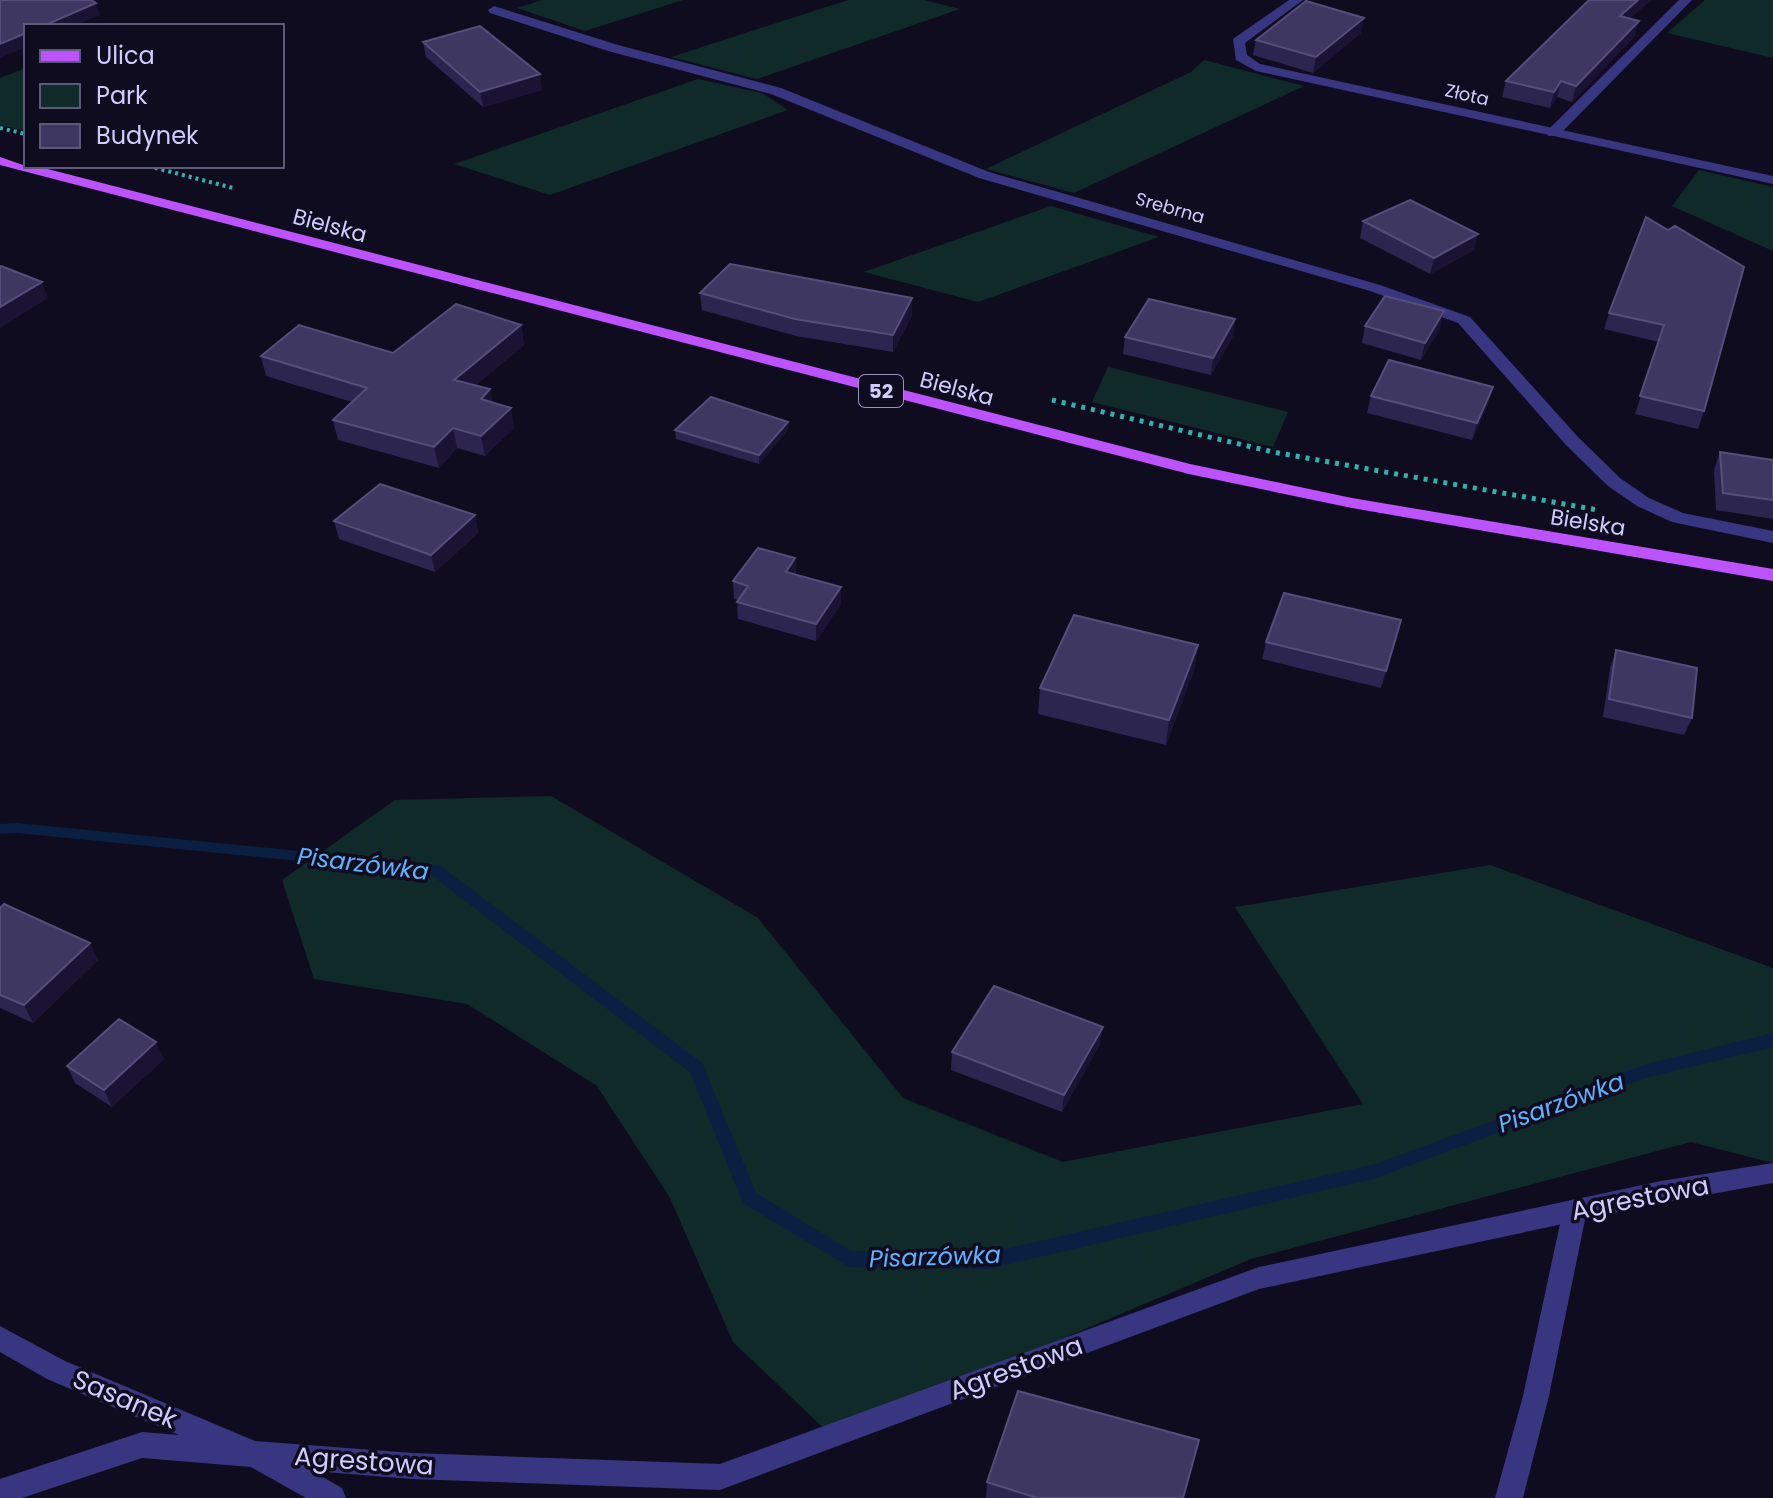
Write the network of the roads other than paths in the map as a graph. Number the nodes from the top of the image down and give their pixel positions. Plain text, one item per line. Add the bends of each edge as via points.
1 (1297, 0) edge
2 (1686, 0) edge
3 (494, 10) dead end
4 (1553, 133) junction
5 (0, 161) edge
6 (24, 167) edge
7 (27, 168) edge
8 (1773, 180) edge
9 (1773, 537) edge
10 (1773, 575) edge
11 (1773, 1173) edge
12 (1575, 1210) junction
13 (0, 1338) edge
14 (253, 1453) junction
15 (0, 1492) edge
16 (332, 1498) edge
17 (1509, 1498) edge

1 - 4 street, Złota via 1238,42 1241,57 1256,67
2 - 4 street
3 - 9 street, Srebrna via 776,91 984,175 1375,288 1464,320 1614,482 1678,518
4 - 8 street, Złota
5 - 6 main road, Bielska / 52
7 - 10 main road, Bielska / 52 via 1189,469 1352,503
11 - 12 street, Agrestowa
12 - 14 street, Agrestowa via 1259,1278 720,1477 412,1466
12 - 17 street
13 - 14 street, Sasanek via 56,1370
14 - 15 street, Agrestowa via 142,1445
14 - 16 street, Agrestowa

